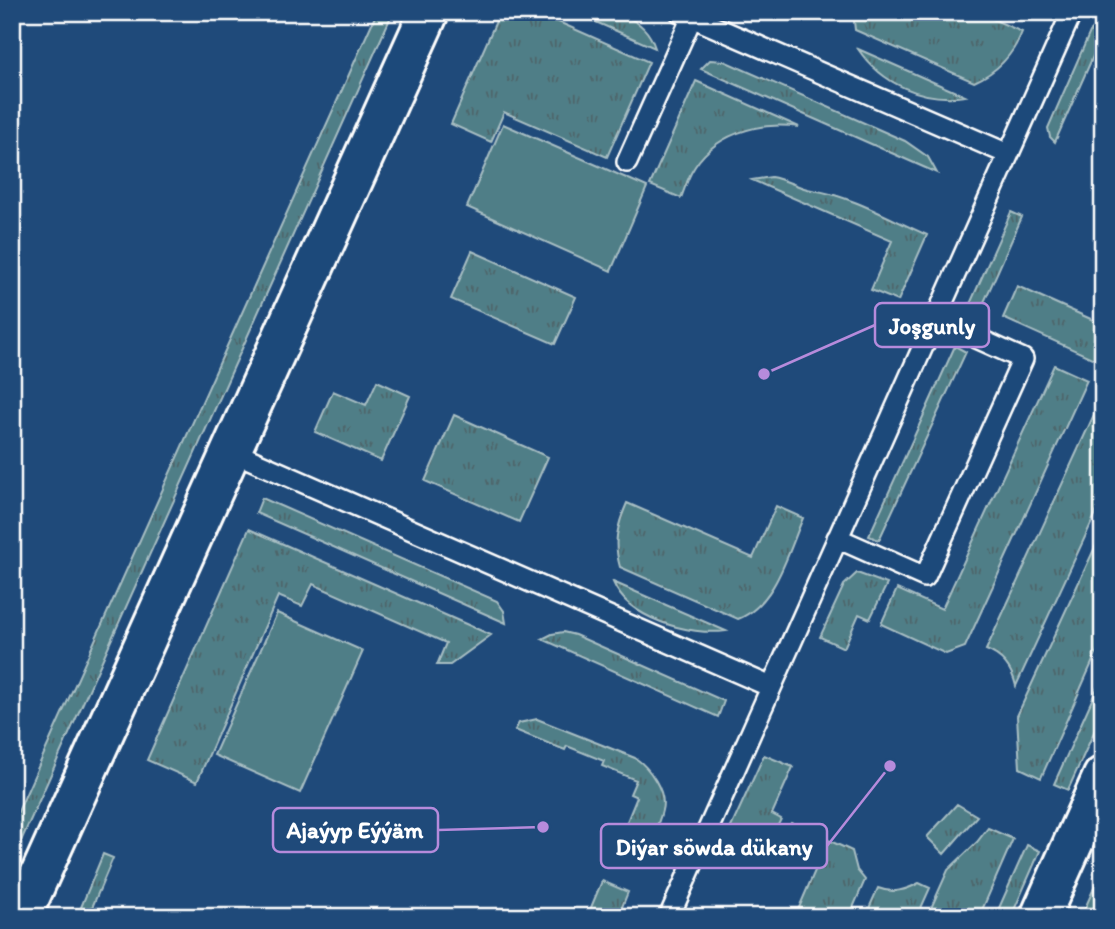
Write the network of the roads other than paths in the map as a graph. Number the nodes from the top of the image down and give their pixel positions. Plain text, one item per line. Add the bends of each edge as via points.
1 (429, 12) edge
2 (1072, 12) edge
3 (686, 15) edge
4 (1008, 154) junction
5 (627, 162) dead end
6 (934, 319) junction
7 (231, 452) junction
8 (837, 538) junction
9 (771, 687) junction
10 (1103, 776) edge
11 (22, 917) edge
12 (669, 917) edge
13 (1040, 917) edge

1 - 7 street
2 - 4 lane
3 - 4 lane
3 - 5 lane
4 - 6 lane
6 - 8 lane
6 - 8 lane via 1023,359 925,577
7 - 9 lane
7 - 11 street
8 - 9 lane
9 - 12 lane
10 - 13 street

